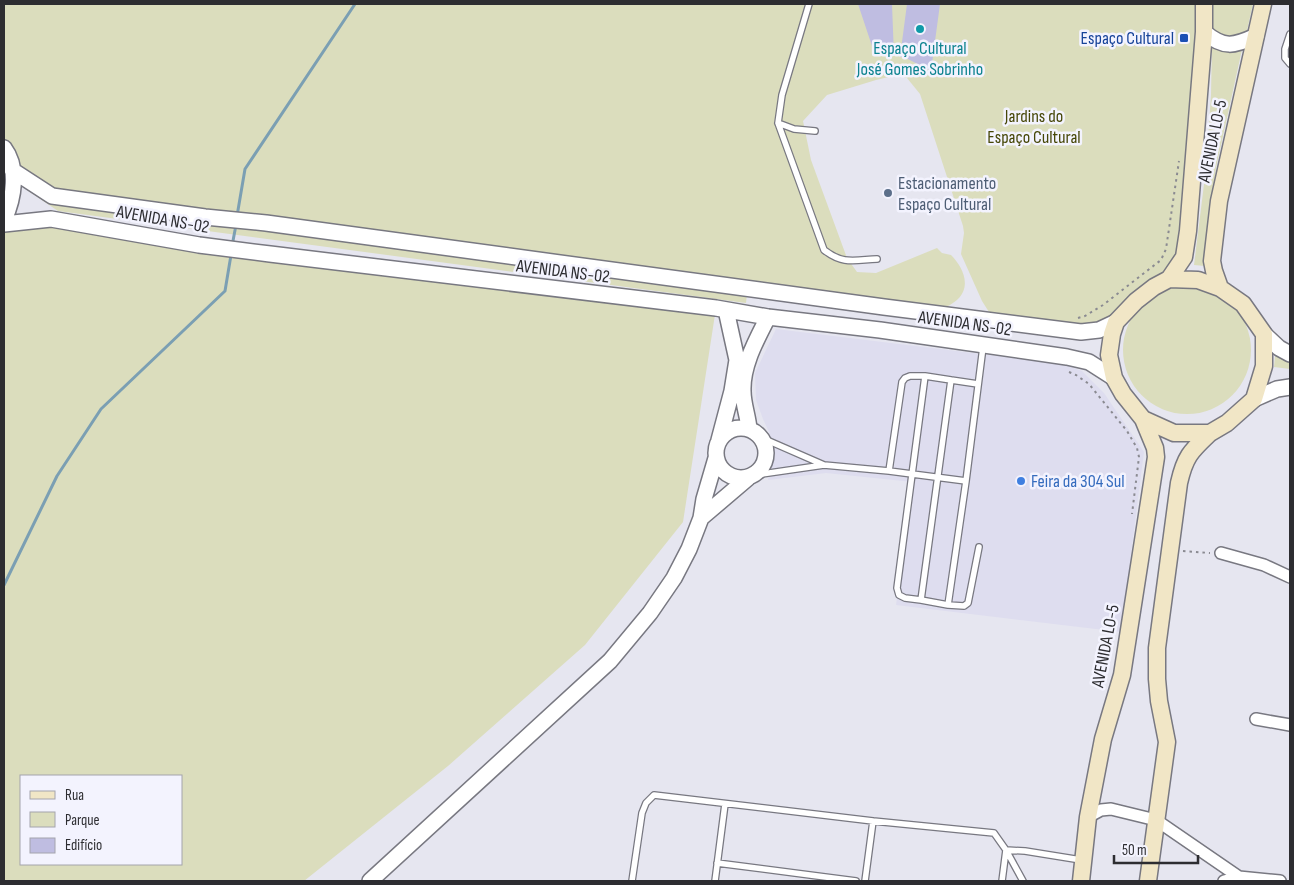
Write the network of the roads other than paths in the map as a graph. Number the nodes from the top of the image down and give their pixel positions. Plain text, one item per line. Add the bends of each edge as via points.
1 (809, 4) edge
2 (1204, 4) edge
3 (1263, 4) edge
4 (1204, 32) junction
5 (1290, 34) edge
6 (1256, 36) junction
7 (1290, 64) edge
8 (778, 123) junction
9 (815, 131) dead end
10 (4, 148) edge
11 (12, 170) junction
12 (4, 220) edge
13 (4, 224) edge
14 (877, 259) dead end
15 (1170, 279) junction
16 (1220, 288) junction
17 (726, 310) junction
18 (768, 317) junction
19 (1116, 322) junction
20 (1264, 334) junction
21 (983, 344) junction
22 (1290, 354) edge
23 (925, 376) junction
24 (1114, 378) junction
25 (951, 380) junction
26 (978, 384) junction
27 (1290, 387) edge
28 (1254, 399) junction
29 (1143, 419) junction
30 (749, 429) junction
31 (1210, 433) junction
32 (762, 438) junction
33 (719, 440) junction
34 (716, 458) junction
35 (824, 465) junction
36 (889, 471) junction
37 (912, 474) junction
38 (752, 477) junction
39 (937, 477) junction
40 (966, 481) junction
41 (701, 518) junction
42 (979, 548) dead end
43 (1221, 553) road end
44 (1290, 577) edge
45 (921, 600) junction
46 (948, 605) junction
47 (1256, 719) dead end
48 (1290, 725) edge
49 (725, 804) junction
50 (1088, 818) junction
51 (1156, 820) junction
52 (873, 821) junction
53 (1006, 850) junction
54 (1083, 860) junction
55 (718, 863) junction
56 (1239, 877) junction
57 (370, 881) edge
58 (632, 881) edge
59 (715, 881) edge
60 (856, 881) edge
61 (865, 881) edge
62 (1002, 881) edge
63 (1023, 881) edge
64 (1081, 881) edge
65 (1148, 881) edge
66 (1224, 881) edge
67 (1280, 881) edge

1 - 8 lane via 782,96
2 - 4 main road, AVENIDA LO-5
3 - 6 main road, AVENIDA LO-5
4 - 6 street via 1220,43 1231,45
4 - 15 main road, AVENIDA LO-5 via 1188,231 1184,257
5 - 7 lane via 1285,49 1285,58
6 - 16 main road, AVENIDA LO-5 via 1219,201 1212,260
8 - 9 lane via 794,130
8 - 14 lane via 824,250 843,261
10 - 11 street
11 - 12 street via 10,207
11 - 19 street, AVENIDA NS-02 via 52,196 1081,332 1099,330
13 - 17 street, AVENIDA NS-02 via 51,219 199,245
15 - 16 main road via 1198,280
15 - 19 main road via 1136,301
16 - 20 main road via 1243,304
17 - 18 street, AVENIDA NS-02
17 - 33 street via 737,360
18 - 21 street, AVENIDA NS-02
18 - 30 street via 744,376 743,394
19 - 24 main road via 1109,355
20 - 22 street
20 - 28 main road via 1264,366
21 - 24 street, AVENIDA NS-02 via 1089,362
21 - 26 lane
23 - 25 lane
23 - 36 lane via 910,376 902,382
23 - 37 lane
24 - 29 main road
25 - 26 lane
25 - 39 lane
26 - 40 lane
27 - 28 street
28 - 31 main road
29 - 31 main road via 1174,433
29 - 50 main road, AVENIDA LO-5 via 1156,457 1122,675 1103,739
30 - 32 street
30 - 33 street via 736,428
31 - 51 main road via 1189,453 1179,483 1157,648 1159,701 1167,742
32 - 35 lane
32 - 38 street via 766,446 766,462
33 - 34 street
34 - 38 street via 728,475 738,479
34 - 41 street
35 - 36 lane
35 - 38 lane
36 - 37 lane
37 - 39 lane
37 - 45 lane via 897,588 905,598
38 - 41 street
39 - 40 lane
39 - 45 lane
40 - 46 lane
41 - 57 street via 674,578 610,661
42 - 46 lane via 968,603 964,606
43 - 44 street via 1264,565
45 - 46 lane
47 - 48 street
49 - 52 lane
49 - 55 lane
49 - 58 lane via 654,794 642,813
50 - 51 street via 1111,809
50 - 54 main road, AVENIDA LO-5
51 - 56 street
51 - 65 main road
52 - 53 lane via 994,833
52 - 61 lane
53 - 54 lane
53 - 62 lane
53 - 63 lane
54 - 64 main road, AVENIDA LO-5
55 - 59 lane
55 - 60 lane
56 - 66 street
56 - 67 street

